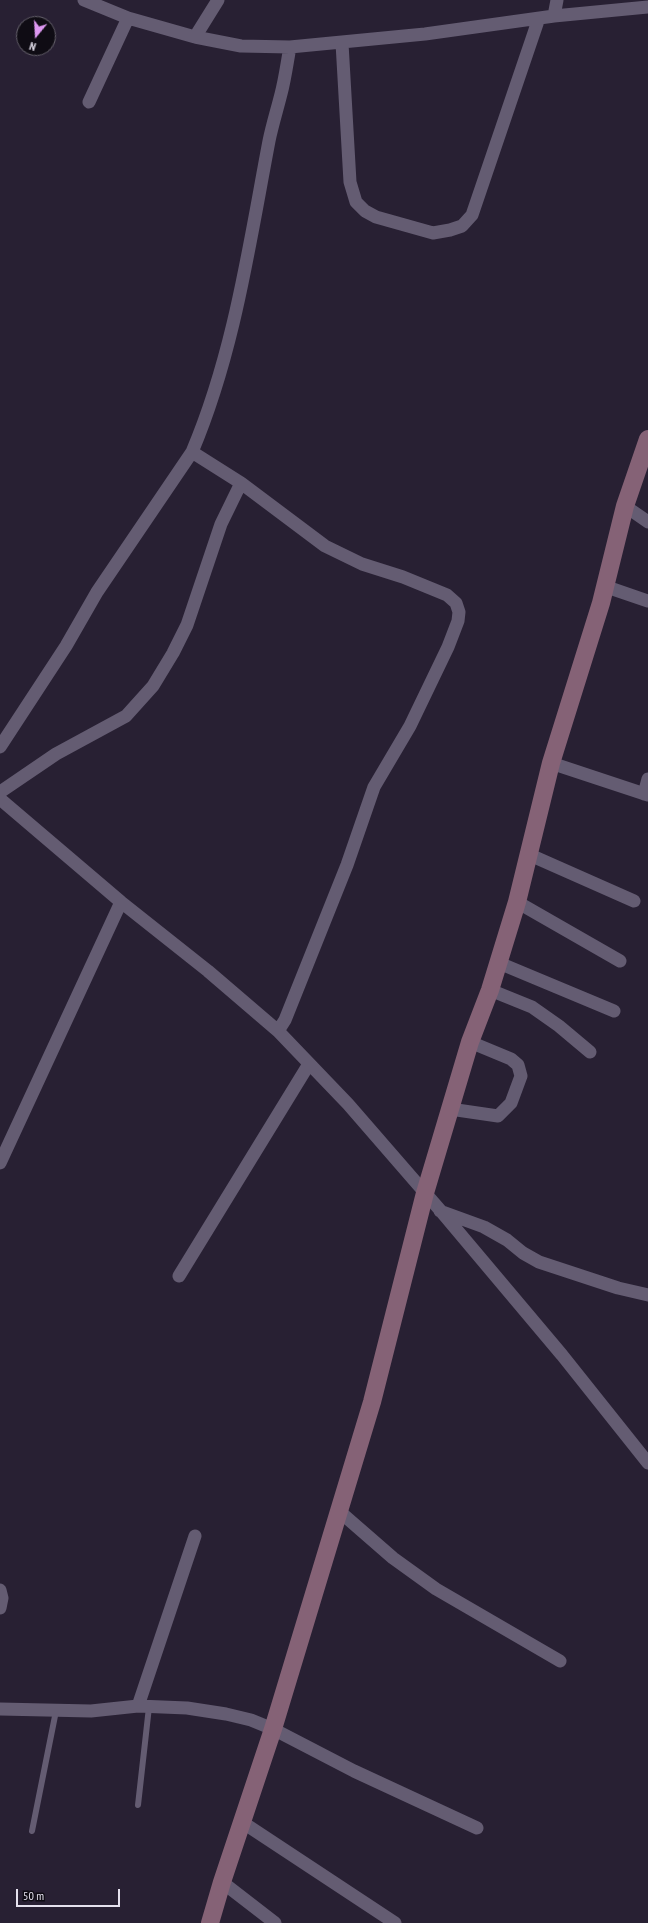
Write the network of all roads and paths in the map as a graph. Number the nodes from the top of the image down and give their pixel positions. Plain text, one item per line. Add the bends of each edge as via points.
1 (84, 0) edge
2 (218, 0) edge
3 (557, 0) edge
4 (648, 7) edge
5 (554, 16) junction
6 (128, 18) junction
7 (540, 18) junction
8 (195, 37) junction
9 (342, 43) junction
10 (290, 47) junction
11 (89, 102) dead end
12 (648, 439) edge
13 (192, 452) junction
14 (241, 483) junction
15 (625, 506) junction
16 (648, 522) edge
17 (604, 586) junction
18 (648, 601) edge
19 (0, 747) edge
20 (551, 763) junction
21 (648, 780) edge
22 (0, 792) edge
23 (646, 795) edge
24 (0, 799) edge
25 (530, 855) junction
26 (634, 901) dead end
27 (121, 902) junction
28 (517, 902) junction
29 (620, 961) dead end
30 (499, 962) junction
31 (490, 990) junction
32 (614, 1011) dead end
33 (278, 1031) junction
34 (470, 1042) junction
35 (590, 1052) dead end
36 (308, 1064) junction
37 (450, 1109) junction
38 (0, 1163) edge
39 (425, 1193) junction
40 (440, 1210) junction
41 (179, 1276) dead end
42 (648, 1295) edge
43 (648, 1463) edge
44 (339, 1511) junction
45 (195, 1536) dead end
46 (0, 1590) edge
47 (0, 1608) edge
48 (560, 1661) dead end
49 (143, 1706) junction
50 (0, 1709) edge
51 (56, 1711) junction
52 (273, 1729) junction
53 (138, 1805) dead end
54 (242, 1822) junction
55 (477, 1828) dead end
56 (32, 1831) dead end
57 (222, 1882) junction
58 (210, 1923) edge
59 (275, 1923) edge
60 (395, 1923) edge

1 - 6 street
2 - 8 street
3 - 5 street
4 - 5 street
5 - 7 street
6 - 8 street
6 - 11 street
7 - 9 street
7 - 9 street via 472,215 462,226 433,233 376,217 356,202 350,182
8 - 10 street via 241,46
9 - 10 street
10 - 13 street via 238,304 217,380
12 - 15 main road
13 - 14 street
13 - 19 street via 97,592 66,646
14 - 22 street via 221,524 187,625 153,686 126,716 56,754
14 - 33 street via 325,546 362,564 404,577 447,595 456,603 459,612 448,647 410,726 374,787 347,865 286,1020
15 - 16 street
15 - 17 main road
17 - 18 street
17 - 20 main road via 601,603
20 - 23 street
20 - 25 main road
21 - 23 street
24 - 27 street
25 - 26 street
25 - 28 main road
27 - 33 street
27 - 38 street
28 - 29 street
28 - 30 main road
30 - 31 main road
30 - 32 street
31 - 34 main road
31 - 35 street via 532,1007
33 - 36 street
34 - 37 main road
34 - 37 street via 511,1059 518,1065 521,1076 510,1103 498,1116
36 - 39 street via 348,1104
36 - 41 street
37 - 39 main road
39 - 40 street
39 - 44 main road via 372,1402
40 - 42 street via 484,1227 539,1262
40 - 43 street via 562,1355
44 - 48 street via 393,1558 436,1589
44 - 52 main road
45 - 49 street
46 - 47 street
49 - 51 street
49 - 52 street via 187,1708 226,1714
49 - 53 lane
50 - 51 street
51 - 56 lane
52 - 54 main road
52 - 55 street via 354,1771
54 - 57 main road
54 - 60 street
57 - 58 main road
57 - 59 street

